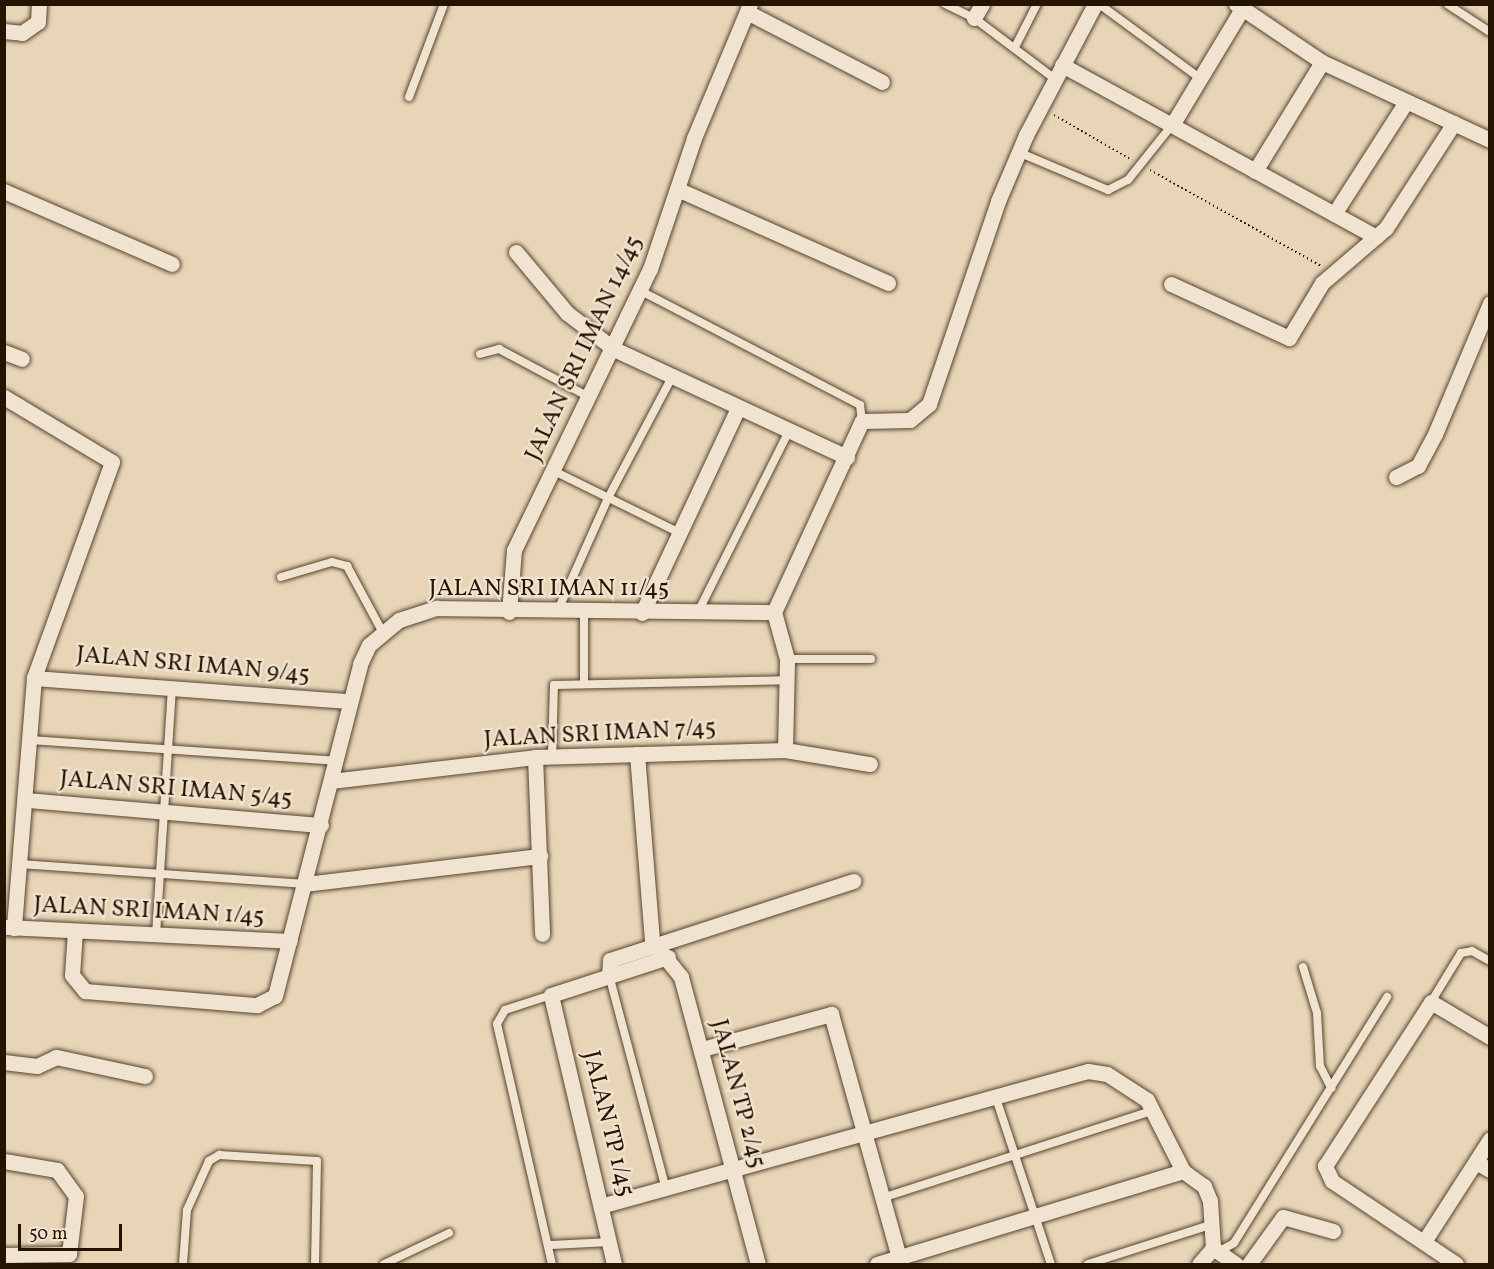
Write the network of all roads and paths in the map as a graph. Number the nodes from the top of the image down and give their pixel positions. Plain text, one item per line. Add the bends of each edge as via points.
1 (39, 4) edge
2 (444, 4) edge
3 (945, 4) edge
4 (1037, 4) edge
5 (1097, 4) edge
6 (1447, 4) edge
7 (1239, 7) edge
8 (749, 8) edge
9 (978, 11) edge
10 (4, 31) edge
11 (1490, 32) edge
12 (1015, 47) junction
13 (1322, 62) junction
14 (1062, 65) junction
15 (1055, 79) junction
16 (1200, 79) junction
17 (882, 82) dead end
18 (409, 97) dead end
19 (1406, 102) junction
20 (1040, 107) junction
21 (1454, 123) junction
22 (1172, 125) junction
23 (1490, 140) edge
24 (1018, 152) junction
25 (1142, 166) junction
26 (1255, 171) junction
27 (677, 189) junction
28 (4, 191) edge
29 (1334, 214) junction
30 (1376, 237) junction
31 (516, 252) dead end
32 (172, 264) dead end
33 (1336, 274) junction
34 (888, 283) dead end
35 (1171, 284) dead end
36 (641, 291) junction
37 (1490, 303) edge
38 (614, 349) junction
39 (4, 352) edge
40 (480, 354) dead end
41 (22, 359) dead end
42 (672, 377) junction
43 (4, 397) edge
44 (590, 398) junction
45 (738, 408) junction
46 (862, 421) junction
47 (789, 431) junction
48 (847, 457) junction
49 (554, 471) junction
50 (1396, 477) dead end
51 (608, 498) junction
52 (680, 533) junction
53 (281, 577) dead end
54 (509, 612) junction
55 (556, 612) junction
56 (584, 612) junction
57 (774, 612) junction
58 (642, 613) junction
59 (698, 613) junction
60 (382, 631) junction
61 (787, 659) junction
62 (871, 659) dead end
63 (34, 678) junction
64 (786, 680) junction
65 (585, 684) junction
66 (172, 687) junction
67 (348, 701) junction
68 (30, 740) junction
69 (168, 749) junction
70 (785, 750) junction
71 (637, 754) junction
72 (552, 756) junction
73 (535, 757) junction
74 (335, 761) junction
75 (870, 764) dead end
76 (331, 781) junction
77 (27, 800) junction
78 (163, 810) junction
79 (321, 825) junction
80 (540, 856) junction
81 (20, 864) junction
82 (159, 870) junction
83 (853, 881) dead end
84 (305, 884) junction
85 (9, 928) edge
86 (75, 931) junction
87 (156, 934) junction
88 (542, 934) dead end
89 (290, 941) junction
90 (654, 945) junction
91 (669, 957) junction
92 (1490, 961) edge
93 (1303, 967) dead end
94 (609, 975) junction
95 (551, 995) junction
96 (1387, 997) dead end
97 (1431, 1002) junction
98 (1490, 1037) edge
99 (702, 1049) junction
100 (4, 1062) edge
101 (145, 1076) dead end
102 (1330, 1088) junction
103 (996, 1098) junction
104 (1154, 1110) junction
105 (865, 1137) junction
106 (1490, 1139) edge
107 (1015, 1155) junction
108 (4, 1161) edge
109 (1483, 1166) edge
110 (1183, 1171) junction
111 (735, 1172) junction
112 (666, 1189) junction
113 (882, 1198) junction
114 (604, 1205) junction
115 (1035, 1216) junction
116 (1214, 1224) junction
117 (1333, 1231) dead end
118 (449, 1233) dead end
119 (1425, 1240) junction
120 (613, 1242) junction
121 (551, 1245) junction
122 (1216, 1250) junction
123 (4, 1255) edge
124 (900, 1261) edge
125 (183, 1264) edge
126 (315, 1264) edge
127 (384, 1264) edge
128 (552, 1264) edge
129 (614, 1264) edge
130 (758, 1264) edge
131 (877, 1264) edge
132 (1051, 1264) edge
133 (1088, 1264) edge
134 (1199, 1264) edge
135 (1236, 1264) edge
136 (1249, 1264) edge
137 (1456, 1264) edge

1 - 10 street via 38,22 22,33
2 - 18 lane
3 - 9 lane
4 - 12 lane
5 - 14 street
5 - 16 lane
6 - 11 lane
7 - 13 street
7 - 16 street
8 - 17 street
8 - 27 street, JALAN SRI IMAN 14/45
9 - 12 lane
12 - 15 lane
13 - 19 street
13 - 26 street
14 - 15 street
14 - 22 street
15 - 20 street
16 - 22 street
19 - 21 street
19 - 29 street
20 - 24 street
20 - 25 path
21 - 23 street
21 - 30 street
22 - 25 lane
22 - 26 street
24 - 25 lane via 1101,189 1122,185
24 - 46 street via 929,404 910,420
25 - 33 path
26 - 29 street
27 - 34 street
27 - 36 street, JALAN SRI IMAN 14/45
28 - 32 street
29 - 30 street
30 - 33 street
31 - 38 street via 567,313
33 - 35 street via 1322,283 1287,339
36 - 38 street, JALAN SRI IMAN 14/45
36 - 46 lane via 860,405
37 - 50 street via 1418,466
38 - 42 street
38 - 44 street, JALAN SRI IMAN 14/45
39 - 41 street
40 - 44 lane via 499,349
42 - 45 street
42 - 51 lane
43 - 63 street via 112,462
44 - 49 street, JALAN SRI IMAN 14/45
45 - 47 street
45 - 52 street
46 - 48 street
47 - 48 street
47 - 59 lane
48 - 57 street
49 - 51 lane
49 - 54 street, JALAN SRI IMAN 14/45 via 514,550
51 - 52 lane
51 - 55 lane
52 - 58 street
53 - 60 lane via 339,562 352,572
54 - 55 street, JALAN SRI IMAN 11/45
54 - 60 street, JALAN SRI IMAN 11/45 via 437,608
55 - 56 street, JALAN SRI IMAN 11/45
56 - 58 street, JALAN SRI IMAN 11/45
56 - 65 lane
57 - 59 street, JALAN SRI IMAN 11/45
57 - 61 street
58 - 59 street, JALAN SRI IMAN 11/45
60 - 67 street via 369,645
61 - 62 lane
61 - 64 street
63 - 66 street, JALAN SRI IMAN 9/45
63 - 68 street
64 - 65 lane
64 - 70 street
65 - 72 lane via 552,687
66 - 67 street, JALAN SRI IMAN 9/45
66 - 69 lane
67 - 74 street
68 - 69 lane
68 - 77 street
69 - 74 lane
69 - 78 lane
70 - 71 street, JALAN SRI IMAN 7/45
70 - 75 street, JALAN SRI IMAN 7/45
71 - 72 street, JALAN SRI IMAN 7/45
71 - 90 street
72 - 73 street, JALAN SRI IMAN 7/45
73 - 76 street, JALAN SRI IMAN 7/45
73 - 80 street
74 - 76 street
76 - 79 street
77 - 78 street, JALAN SRI IMAN 5/45
77 - 81 street
78 - 79 street, JALAN SRI IMAN 5/45
78 - 82 lane
79 - 84 street
80 - 84 street
80 - 88 street
81 - 82 lane
81 - 85 street
82 - 84 lane
82 - 87 lane
83 - 90 street
84 - 89 street
85 - 86 street, JALAN SRI IMAN 1/45
86 - 87 street, JALAN SRI IMAN 1/45
86 - 89 street via 72,975 85,991 257,1005 274,996
87 - 89 street, JALAN SRI IMAN 1/45
90 - 91 street, JALAN TP 2/45
90 - 94 street via 610,960
91 - 94 street
91 - 99 street, JALAN TP 2/45 via 681,977
92 - 97 lane via 1472,951 1461,953
93 - 102 lane via 1317,1013 1320,1066
94 - 95 street
94 - 112 lane
95 - 114 street, JALAN TP 1/45
95 - 121 lane via 505,1010 497,1024
96 - 102 lane
97 - 98 street
97 - 119 street via 1325,1167 1332,1181
99 - 105 street via 831,1014
99 - 111 street, JALAN TP 2/45
100 - 101 street via 38,1066 56,1057
102 - 122 lane via 1234,1243
103 - 104 street via 1093,1071 1129,1086
103 - 105 street
103 - 107 lane
104 - 107 lane
104 - 110 street
105 - 111 street
105 - 113 street
106 - 109 street
107 - 113 lane
107 - 115 lane
108 - 123 street via 57,1170 76,1196 69,1254
109 - 119 street
110 - 115 street
110 - 116 street via 1207,1191
111 - 112 street
111 - 130 street, JALAN TP 2/45
112 - 114 street
113 - 124 street
114 - 120 street, JALAN TP 1/45
115 - 124 street
115 - 132 lane
116 - 122 street
116 - 133 lane
117 - 136 street via 1283,1217
118 - 127 lane
119 - 137 street
120 - 121 lane
120 - 129 street, JALAN TP 1/45
121 - 128 lane
122 - 134 street
122 - 135 street
124 - 131 street
125 - 126 lane via 187,1210 209,1161 219,1155 317,1161

